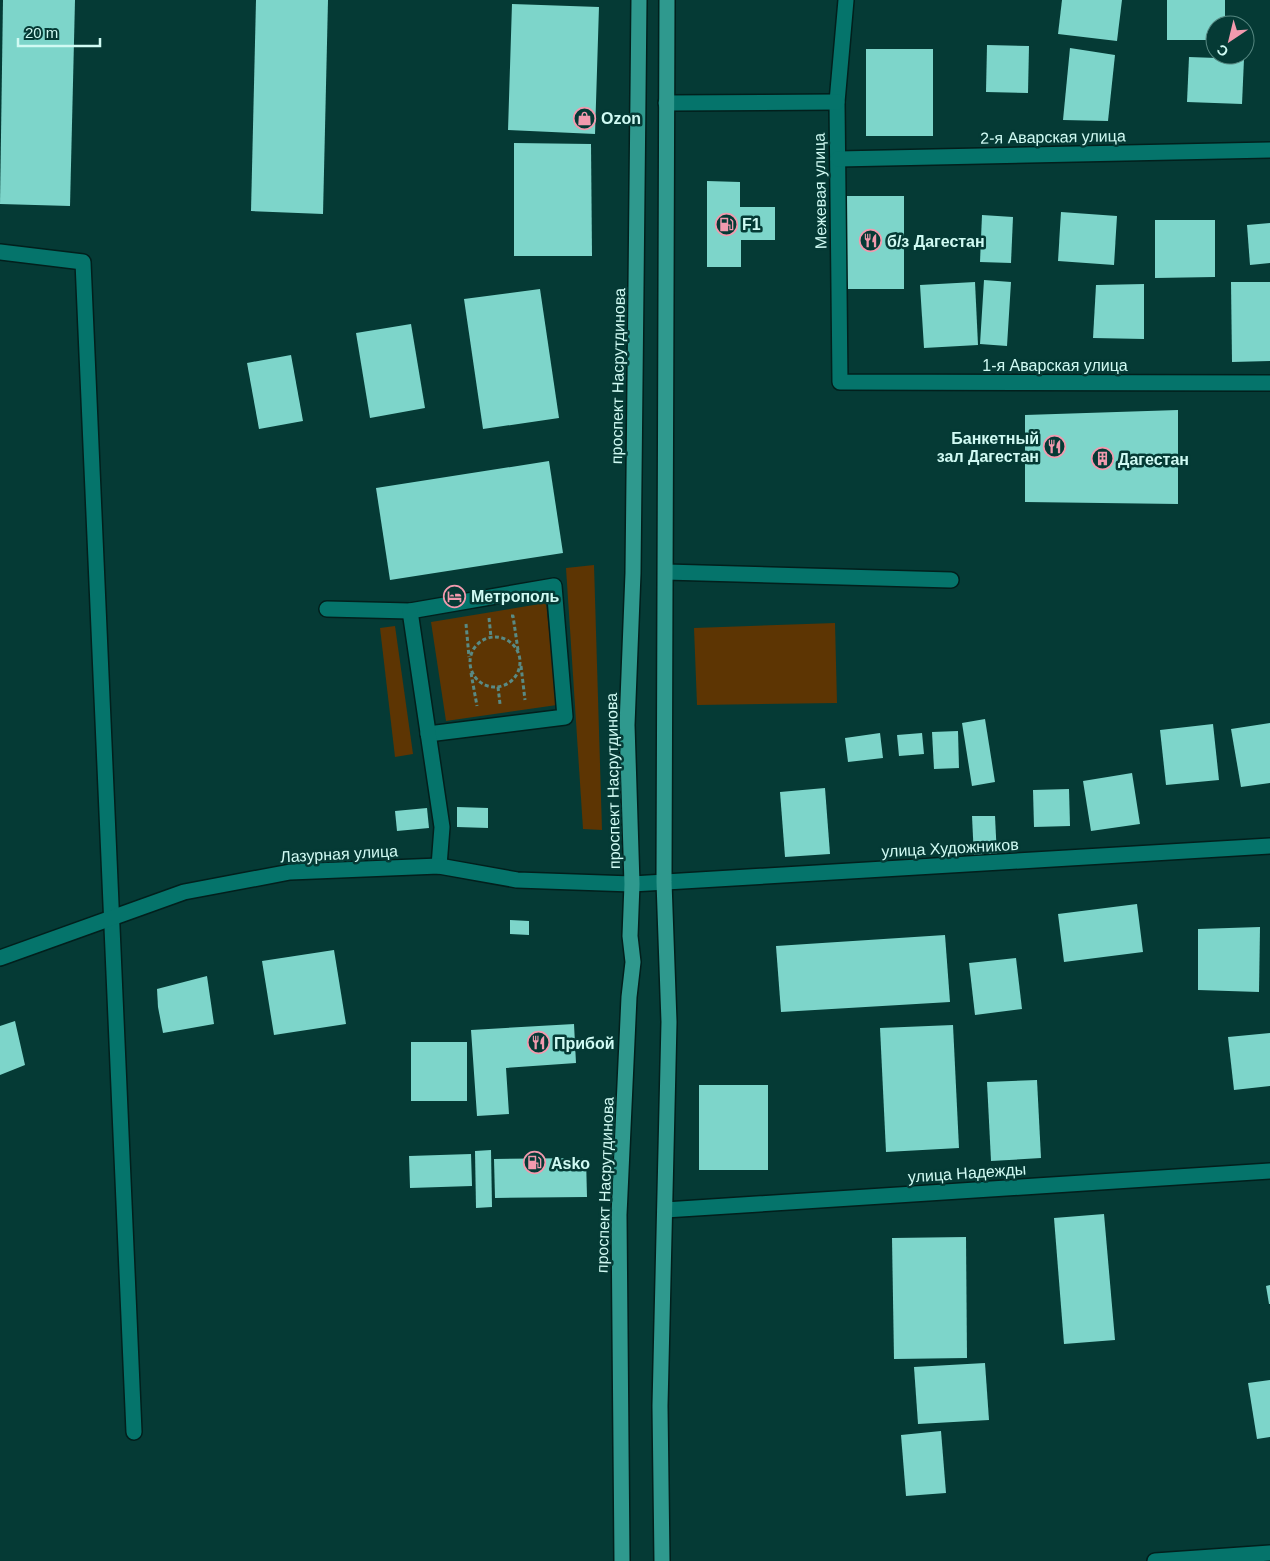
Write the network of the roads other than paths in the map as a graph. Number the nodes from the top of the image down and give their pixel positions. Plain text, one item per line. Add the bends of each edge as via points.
1 (639, 0) edge
2 (667, 0) edge
3 (846, 0) edge
4 (837, 102) junction
5 (666, 103) junction
6 (1270, 150) edge
7 (838, 159) junction
8 (0, 252) edge
9 (840, 382) joint
10 (1270, 383) edge
11 (666, 572) junction
12 (951, 580) dead end
13 (327, 609) dead end
14 (410, 611) junction
15 (428, 734) junction
16 (1270, 846) edge
17 (439, 866) junction
18 (664, 882) junction
19 (632, 884) junction
20 (111, 917) junction
21 (0, 958) edge
22 (1270, 1171) edge
23 (666, 1210) junction
24 (134, 1432) dead end
25 (1270, 1553) edge
26 (1203, 1560) edge
27 (622, 1561) edge
28 (662, 1561) edge
29 (1155, 1561) edge

1 - 19 main road, проспект Насрутдинова via 633,573 627,725
2 - 5 main road
3 - 4 street, Межевая улица
4 - 5 street
4 - 7 street, Межевая улица
5 - 11 main road
6 - 7 street, 2-я Аварская улица
7 - 9 street, Межевая улица
8 - 20 street via 83,262
9 - 10 street, 1-я Аварская улица
11 - 12 street
11 - 18 main road
13 - 14 street
14 - 15 street
14 - 15 street via 554,586 565,716
15 - 17 street via 442,827
16 - 18 street, улица Художников
17 - 19 street, Лазурная улица via 517,880
17 - 20 street, Лазурная улица via 290,872 184,892
18 - 19 street, улица Художников
18 - 23 main road via 669,1022
19 - 27 main road, проспект Насрутдинова via 632,962 619,1215
20 - 21 street, Лазурная улица
20 - 24 street
22 - 23 street, улица Надежды
23 - 28 main road via 660,1406
25 - 26 street
26 - 29 street

